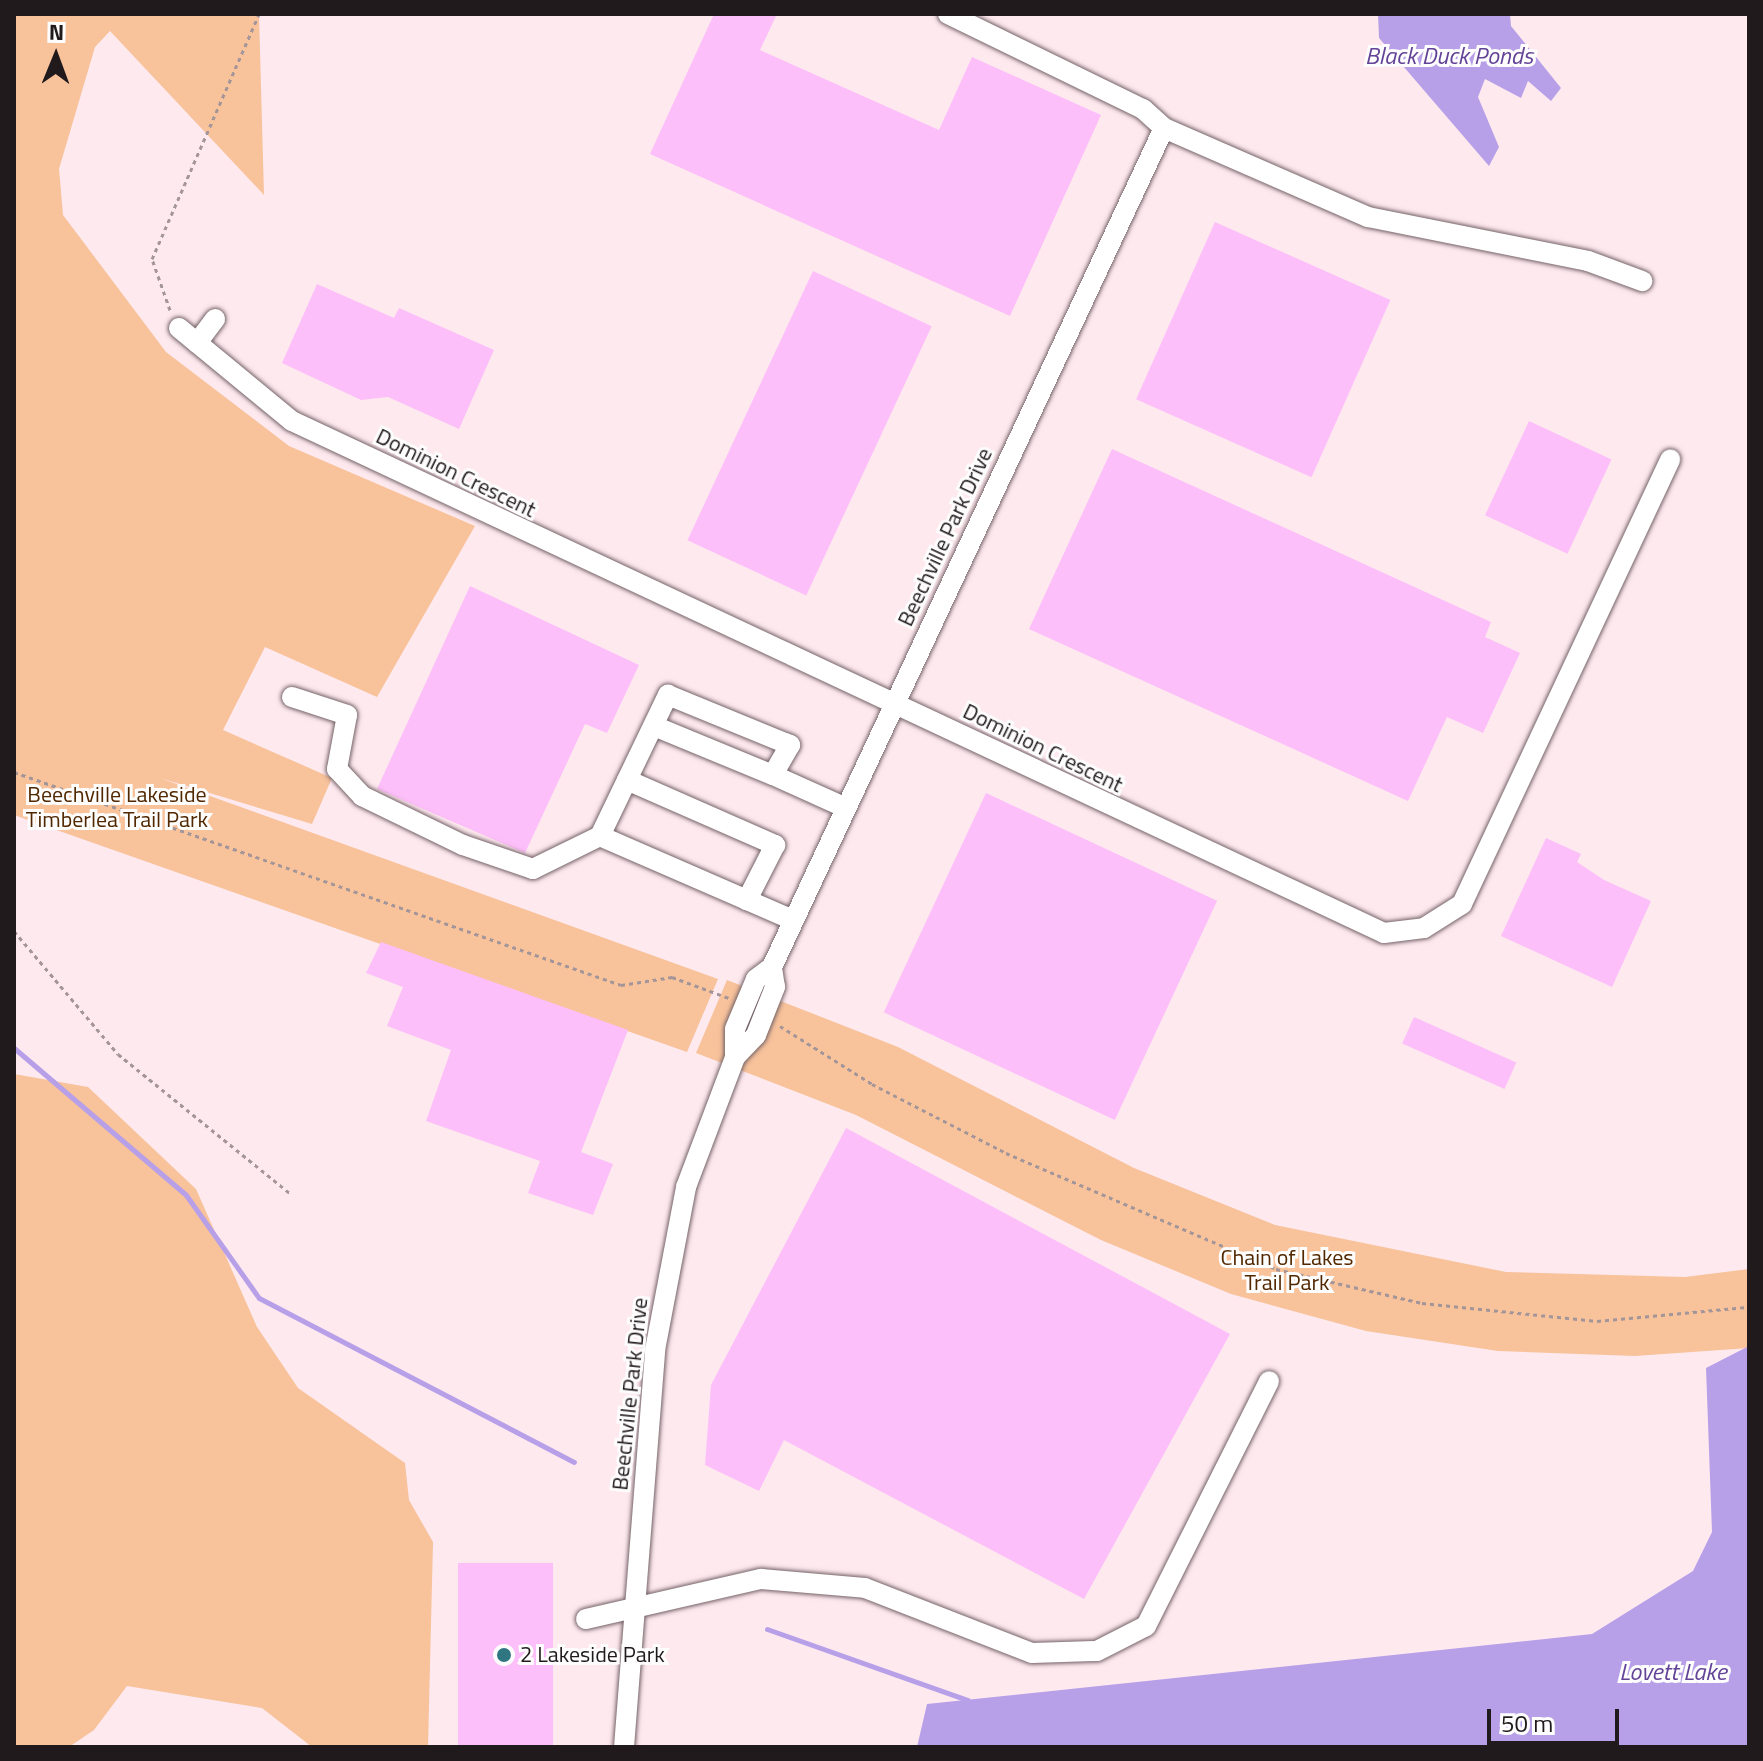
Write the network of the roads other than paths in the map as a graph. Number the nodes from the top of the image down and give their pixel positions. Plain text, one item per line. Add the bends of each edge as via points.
1 (948, 14) edge
2 (1164, 128) junction
3 (1642, 281) dead end
4 (215, 319) dead end
5 (179, 328) road end
6 (197, 343) junction
7 (1670, 459) dead end
8 (292, 697) dead end
9 (895, 704) junction
10 (654, 726) junction
11 (773, 775) junction
12 (627, 780) junction
13 (846, 808) junction
14 (600, 836) junction
15 (747, 900) junction
16 (793, 920) junction
17 (772, 967) junction
18 (735, 1057) junction
19 (1269, 1381) dead end
20 (634, 1613) junction
21 (586, 1619) dead end
22 (624, 1747) edge

1 - 2 street via 1076,75
2 - 3 street via 1368,217 1588,261
2 - 9 street, Beechville Park Drive
4 - 6 street
5 - 6 street, Dominion Crescent
6 - 9 street, Dominion Crescent via 292,421
7 - 9 street, Dominion Crescent via 1462,904 1424,928 1374,931
8 - 14 street via 347,715 337,769 362,796 463,845 533,869
9 - 13 street, Beechville Park Drive
10 - 11 street
10 - 11 street via 668,695 790,745
10 - 12 street
11 - 13 street
12 - 14 street
12 - 15 street via 775,845
13 - 16 street, Beechville Park Drive
14 - 15 street
15 - 16 street
16 - 17 street, Beechville Park Drive
17 - 18 street, Beechville Park Drive via 756,979 745,1005
17 - 18 street, Beechville Park Drive via 775,987 765,1013
18 - 20 street, Beechville Park Drive via 686,1187 668,1268
19 - 20 street via 1146,1626 1097,1651 1032,1653 865,1588 761,1579
20 - 21 street
20 - 22 street, Beechville Park Drive

